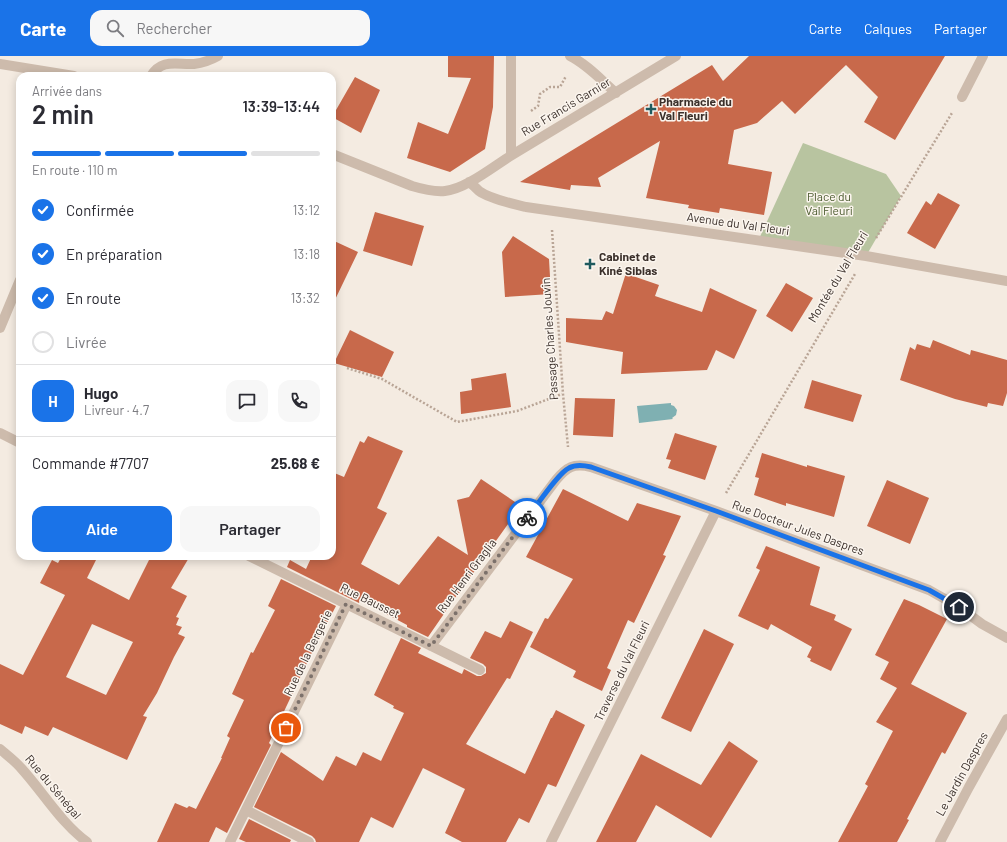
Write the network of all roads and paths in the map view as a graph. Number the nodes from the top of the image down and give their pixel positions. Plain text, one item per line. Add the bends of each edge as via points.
1 (218, 56) edge
2 (511, 56) edge
3 (676, 56) edge
4 (983, 56) edge
5 (574, 58) edge
6 (0, 64) edge
7 (49, 72) edge
8 (154, 72) edge
9 (616, 93) junction
10 (962, 97) joint
11 (511, 125) junction
12 (511, 155) junction
13 (336, 156) edge
14 (469, 182) junction
15 (551, 210) junction
16 (866, 256) junction
17 (1007, 281) edge
18 (16, 290) edge
19 (0, 328) edge
20 (346, 368) dead end
21 (563, 394) junction
22 (0, 433) edge
23 (16, 441) edge
24 (570, 467) junction
25 (716, 511) junction
26 (257, 560) edge
27 (346, 604) junction
28 (1007, 638) edge
29 (431, 646) junction
30 (480, 670) dead end
31 (1007, 719) edge
32 (0, 749) edge
33 (246, 810) junction
34 (87, 842) edge
35 (230, 842) edge
36 (309, 842) edge
37 (551, 842) edge
38 (940, 842) edge

1 - 8 street via 201,63 166,64
2 - 11 street
3 - 9 street, Rue Francis Garnier
4 - 10 street
5 - 9 street
5 - 11 path via 560,87 550,87 540,94 538,106
6 - 7 street
9 - 12 street, Rue Francis Garnier
10 - 16 path, Montée du Val Fleuri
11 - 12 street
12 - 14 street, Rue Francis Garnier
13 - 14 street, Rue Francis Garnier via 412,186 426,189 445,191
14 - 15 street, Avenue du Val Fleuri via 480,192 513,204
15 - 16 street, Avenue du Val Fleuri
15 - 21 path, Passage Charles Jouvin
16 - 17 street, Avenue du Val Fleuri
16 - 25 path, Montée du Val Fleuri
18 - 19 street
20 - 21 path via 382,379 457,422 517,411
21 - 24 path, Passage Charles Jouvin
22 - 23 street
24 - 25 street, Rue Docteur Jules Daspres via 591,467
24 - 29 street, Rue Henri Graglia via 556,480
25 - 28 street, Rue Docteur Jules Daspres via 929,590
25 - 37 street, Traverse du Val Fleuri
26 - 27 street, Rue Bausset
27 - 29 street, Rue Bausset
27 - 33 street, Rue de la Bergerie
29 - 30 street, Rue Bausset
31 - 38 street, Le Jardin Daspres
32 - 34 street, Rue du Sénégal via 20,767 68,826
33 - 35 street, Rue de la Bergerie
33 - 36 street

